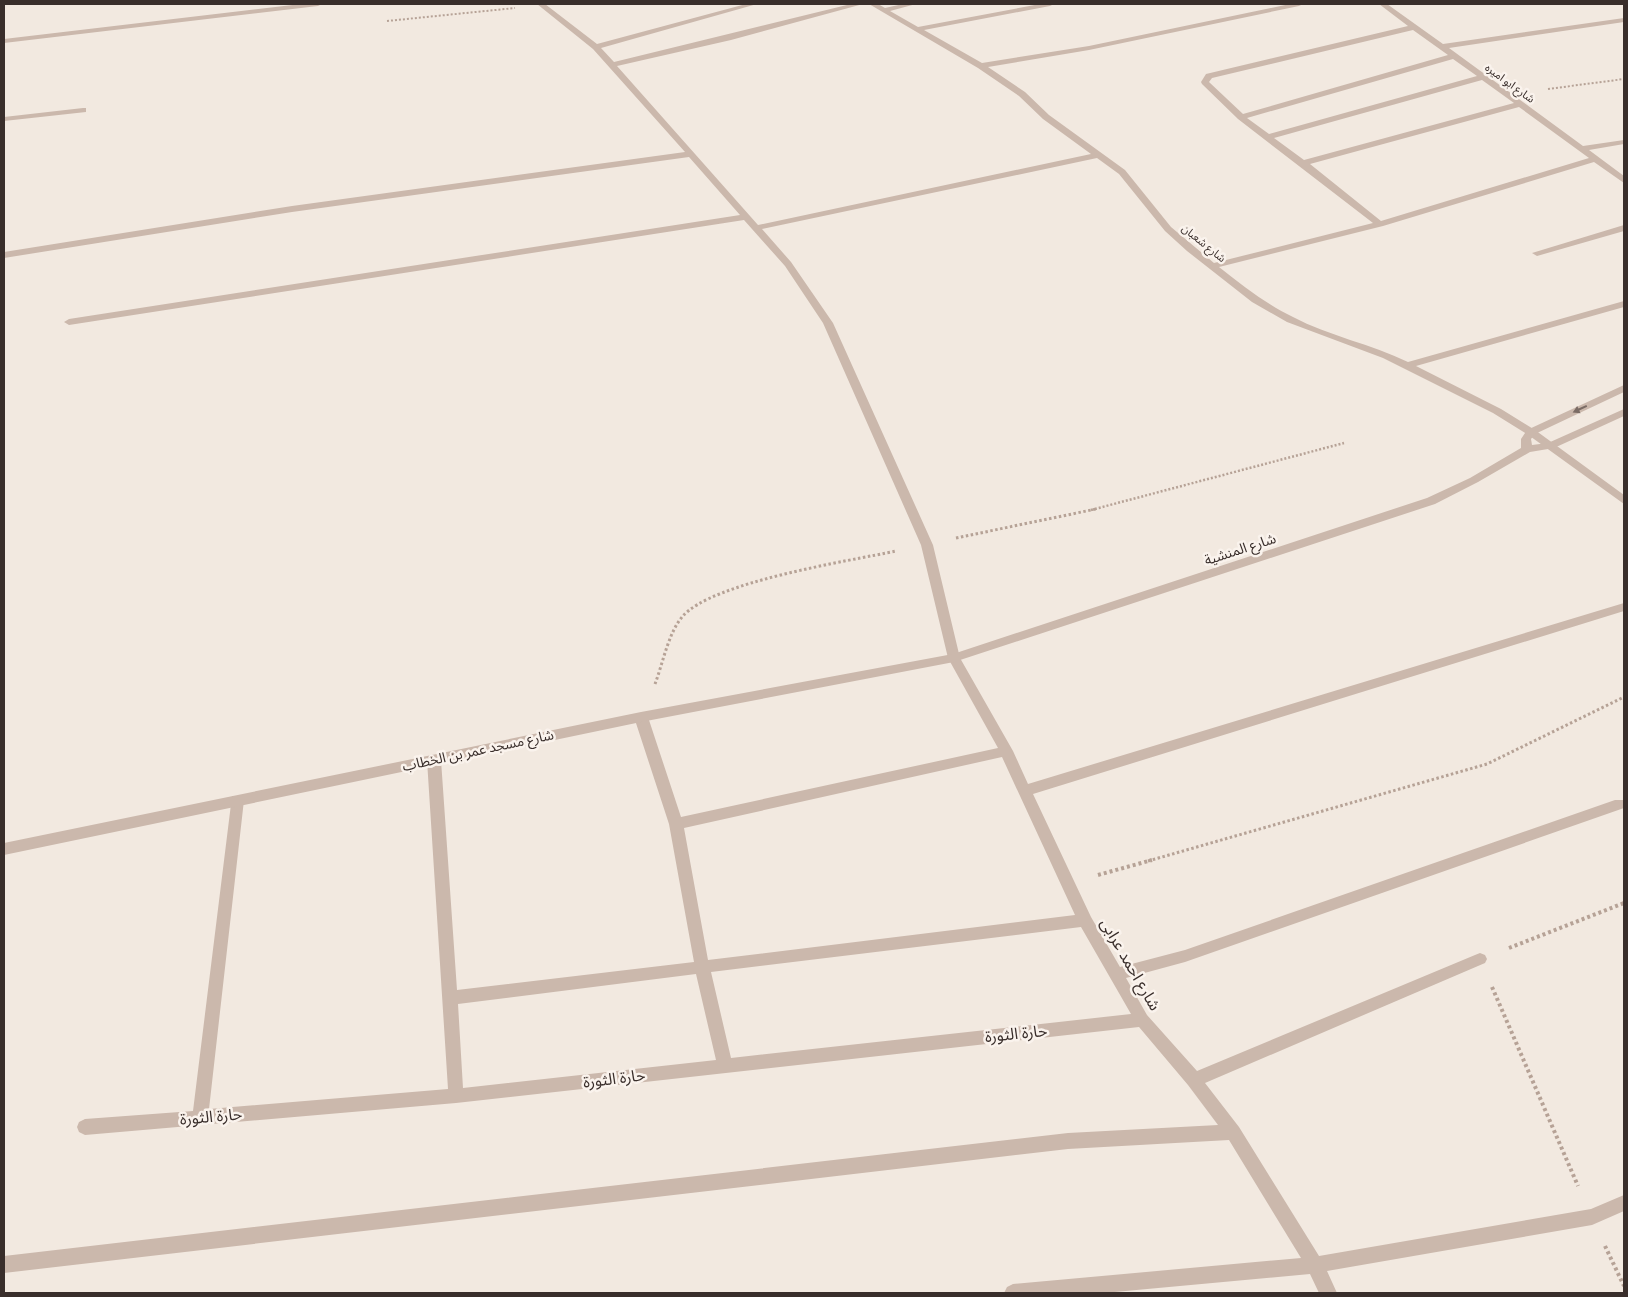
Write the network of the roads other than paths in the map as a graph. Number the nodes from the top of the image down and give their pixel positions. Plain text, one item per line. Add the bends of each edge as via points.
1 (318, 4) edge
2 (544, 4) edge
3 (754, 4) edge
4 (859, 4) edge
5 (873, 4) edge
6 (912, 4) edge
7 (1050, 4) edge
8 (1299, 4) edge
9 (1382, 4) edge
10 (884, 10) junction
11 (1624, 20) edge
12 (1414, 27) junction
13 (918, 29) junction
14 (4, 40) edge
15 (596, 47) junction
16 (1442, 47) junction
17 (1454, 56) junction
18 (612, 65) junction
19 (980, 66) junction
20 (1483, 76) junction
21 (1520, 104) junction
22 (83, 110) dead end
23 (1241, 117) junction
24 (4, 119) edge
25 (1268, 137) junction
26 (1624, 142) edge
27 (1581, 149) junction
28 (691, 154) junction
29 (1098, 155) junction
30 (1596, 159) junction
31 (1303, 163) junction
32 (1624, 180) edge
33 (746, 217) junction
34 (1380, 224) junction
35 (755, 228) junction
36 (1624, 228) edge
37 (1537, 253) dead end
38 (4, 255) edge
39 (1214, 266) junction
40 (1624, 304) edge
41 (69, 322) dead end
42 (1406, 366) junction
43 (1624, 388) edge
44 (1624, 412) edge
45 (1531, 432) junction
46 (1550, 446) junction
47 (1527, 449) junction
48 (1624, 500) edge
49 (1624, 607) edge
50 (954, 658) junction
51 (642, 717) junction
52 (1006, 751) junction
53 (434, 760) junction
54 (1024, 791) junction
55 (237, 800) junction
56 (1620, 804) dead end
57 (676, 824) junction
58 (4, 849) edge
59 (1085, 920) junction
60 (1480, 959) road end
61 (702, 967) junction
62 (1115, 975) junction
63 (449, 998) junction
64 (1142, 1020) junction
65 (725, 1065) junction
66 (1194, 1080) junction
67 (456, 1096) junction
68 (200, 1117) junction
69 (85, 1127) dead end
70 (1233, 1132) junction
71 (1624, 1203) edge
72 (4, 1265) edge
73 (1315, 1266) junction
74 (1013, 1293) edge
75 (1328, 1293) edge

1 - 14 street
2 - 15 street, شارع احمد عرابى
3 - 15 street
4 - 18 street
5 - 10 street, شارع شعبان
6 - 10 street
7 - 13 street
8 - 19 street via 1089,48
9 - 12 street, شارع ابو اميره
10 - 13 street, شارع شعبان
11 - 16 street
12 - 16 street, شارع ابو اميره
12 - 23 street via 1205,79 1204,82
13 - 19 street, شارع شعبان
15 - 18 street, شارع احمد عرابى
16 - 17 street, شارع ابو اميره
17 - 20 street, شارع ابو اميره
17 - 23 street
18 - 28 street, شارع احمد عرابى
19 - 29 street, شارع شعبان via 1022,94 1037,110
20 - 21 street, شارع ابو اميره
20 - 25 street
21 - 27 street, شارع ابو اميره
21 - 31 street
22 - 24 street
23 - 25 street
25 - 31 street
26 - 27 street
27 - 30 street, شارع ابو اميره
28 - 33 street, شارع احمد عرابى
28 - 38 street via 292,209
29 - 35 street
29 - 39 street, شارع شعبان via 1122,172 1168,229
30 - 32 street, شارع ابو اميره
30 - 34 street
31 - 34 street
33 - 35 street, شارع احمد عرابى
33 - 41 street
34 - 39 street
35 - 50 street, شارع احمد عرابى via 788,264 828,323 927,544
36 - 37 street
39 - 42 street, شارع شعبان via 1255,300 1290,320
40 - 42 street
42 - 45 street, شارع شعبان via 1482,403
43 -> 45 street
44 - 46 street, شارع المنشية
45 - 46 street, شارع شعبان
45 - 47 street via 1526,439
46 - 47 street, شارع المنشية
46 - 48 street, شارع شعبان
47 - 50 street, شارع المنشية via 1431,501
49 - 54 street
50 - 51 street, شارع مسجد عمر بن الخطاب
50 - 52 street, شارع احمد عرابى
51 - 53 street, شارع مسجد عمر بن الخطاب
51 - 57 street
52 - 54 street, شارع احمد عرابى
52 - 57 street
53 - 55 street, شارع مسجد عمر بن الخطاب
53 - 63 street
54 - 59 street, شارع احمد عرابى
55 - 58 street, شارع مسجد عمر بن الخطاب
55 - 68 street
56 - 62 street via 1185,956
57 - 61 street
59 - 61 street
59 - 62 street, شارع احمد عرابى
60 - 66 street
61 - 63 street
61 - 65 street
62 - 64 street, شارع احمد عرابى
63 - 67 street
64 - 65 street, حارة الثورة
64 - 66 street, شارع احمد عرابى
65 - 67 street, حارة الثورة
66 - 70 street, شارع احمد عرابى
67 - 68 street, حارة الثورة
68 - 69 street, حارة الثورة
70 - 72 street via 1068,1141
70 - 73 street, شارع احمد عرابى
71 - 73 street via 1592,1217
73 - 74 street
73 - 75 street, شارع احمد عرابى

